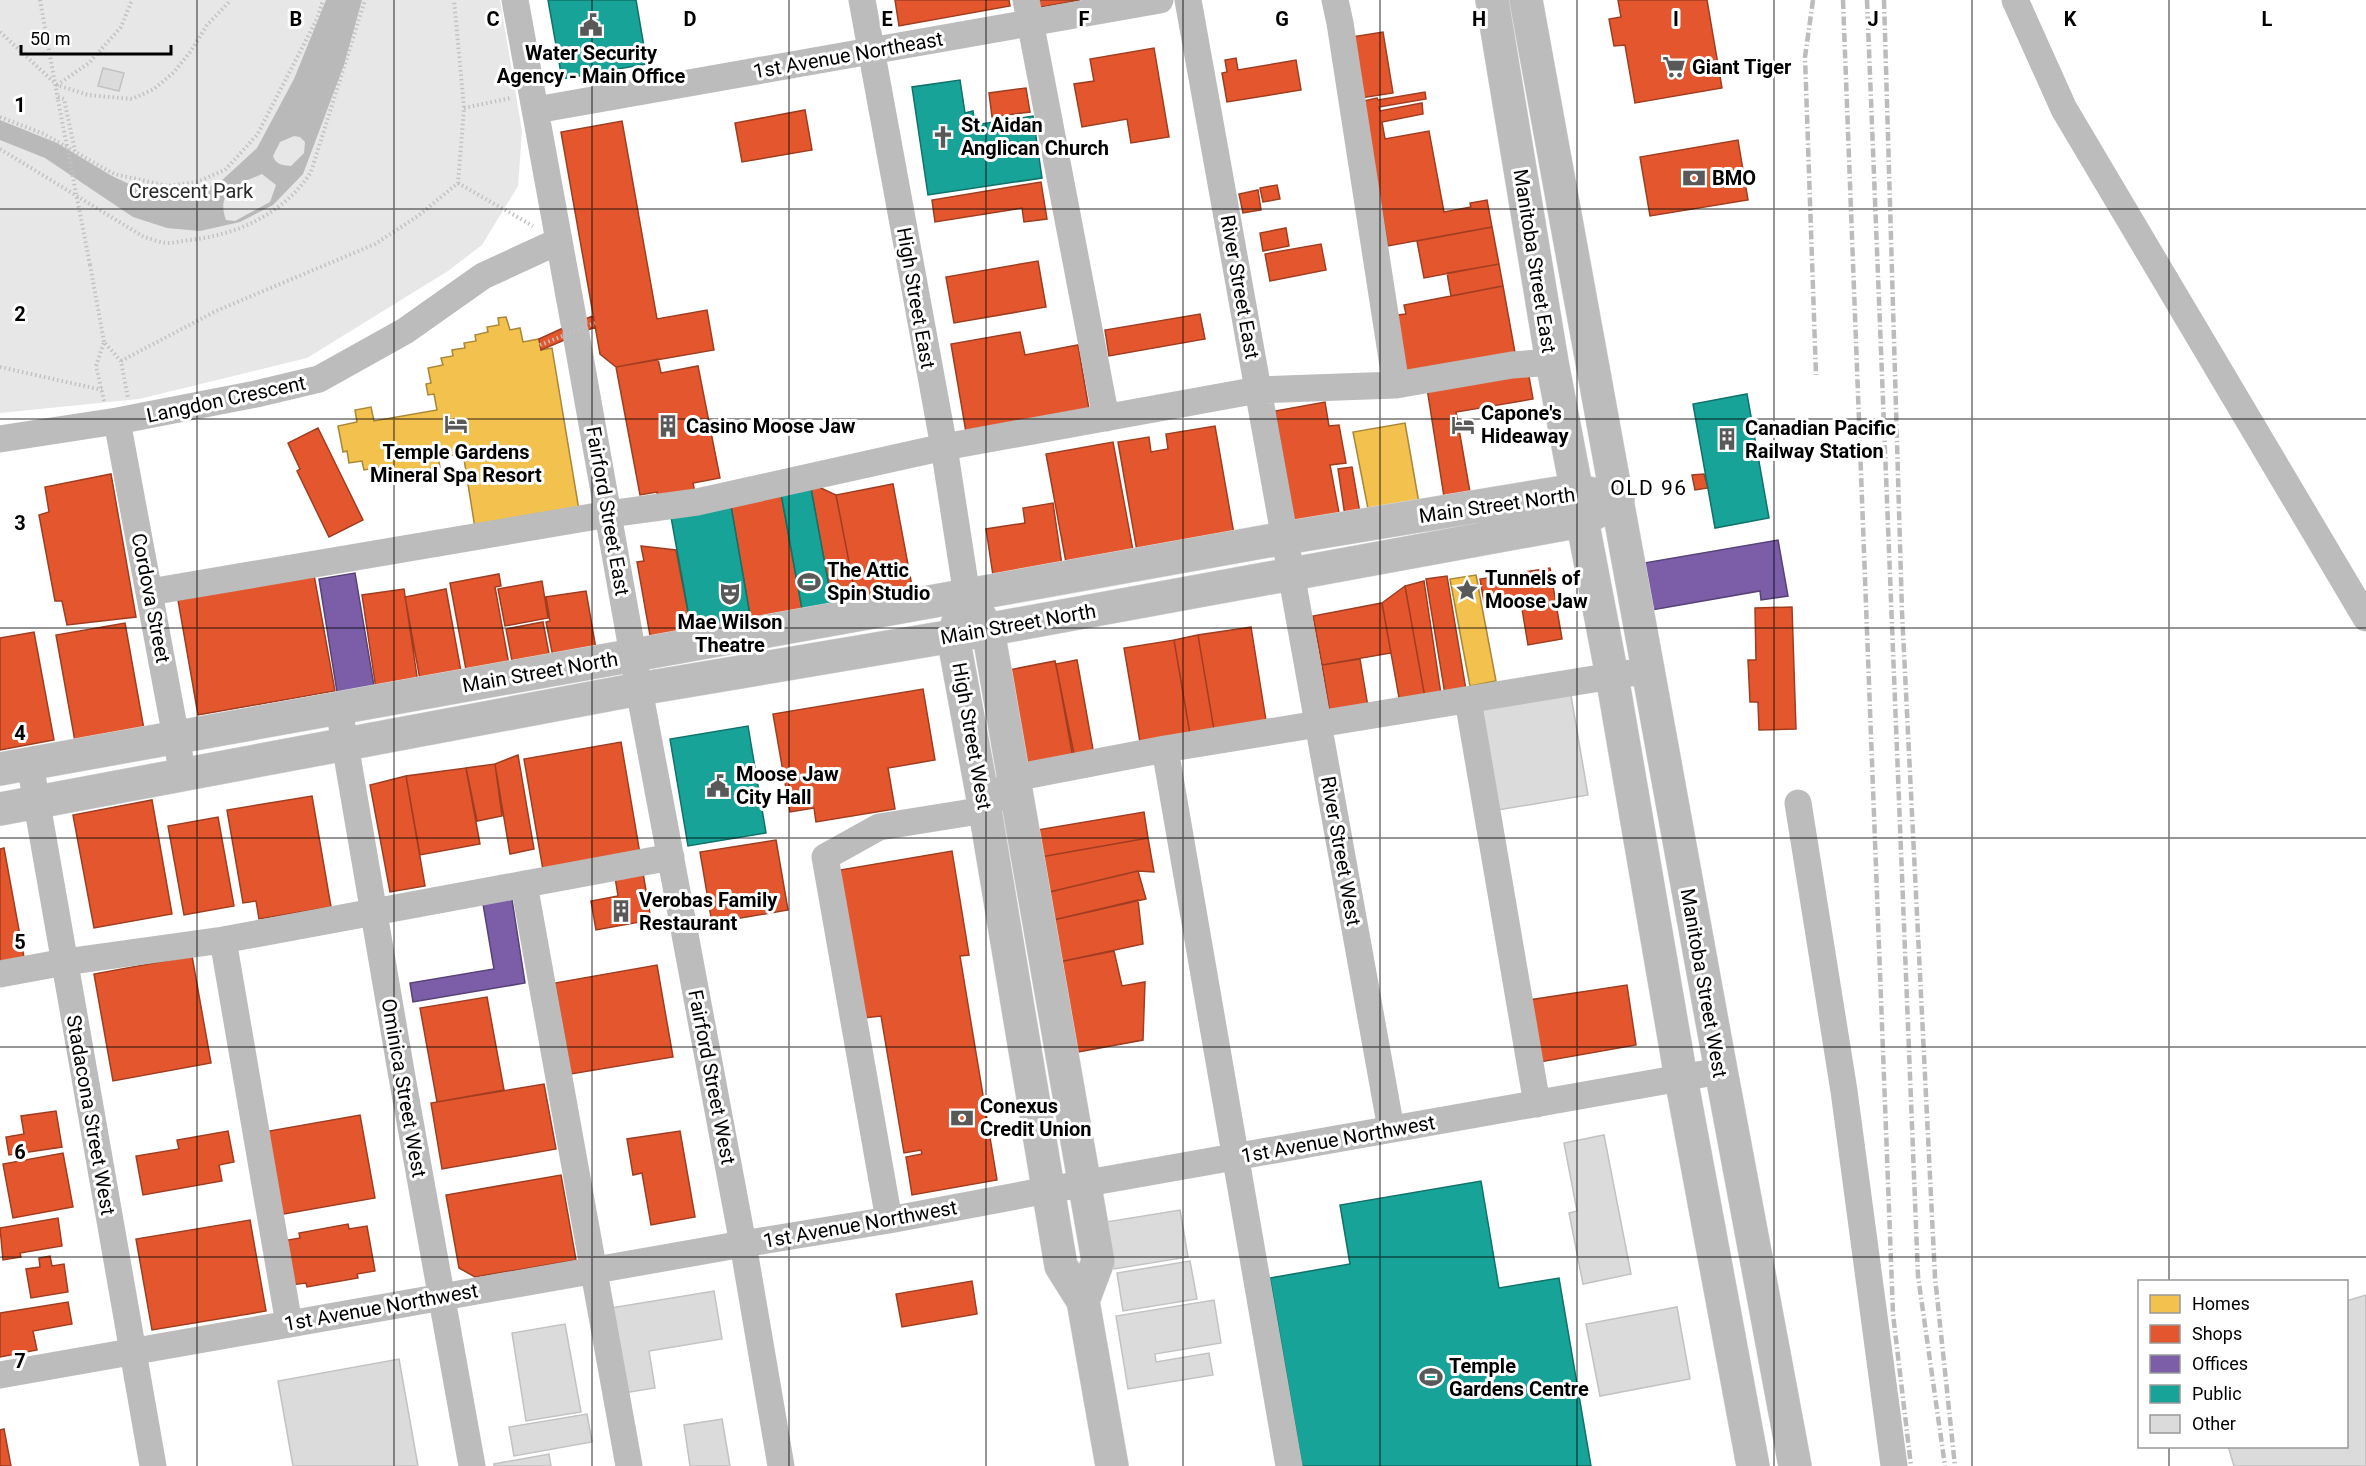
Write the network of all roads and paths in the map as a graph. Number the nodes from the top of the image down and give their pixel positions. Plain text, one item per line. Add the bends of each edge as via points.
1 (40, 0) edge
2 (132, 0) edge
3 (231, 0) edge
4 (324, 0) edge
5 (365, 0) edge
6 (454, 0) edge
7 (515, 0) edge
8 (862, 0) edge
9 (1160, 0) edge
10 (1188, 0) edge
11 (1335, 0) edge
12 (1492, 0) edge
13 (1526, 0) edge
14 (2015, 0) edge
15 (1028, 11) edge
16 (0, 32) edge
17 (872, 51) junction
18 (57, 85) junction
19 (58, 99) junction
20 (534, 101) junction
21 (464, 108) junction
22 (0, 117) edge
23 (0, 148) edge
24 (75, 152) junction
25 (458, 183) junction
26 (559, 241) junction
27 (581, 326) junction
28 (104, 342) junction
29 (540, 345) dead end
30 (121, 361) junction
31 (1552, 362) junction
32 (0, 367) edge
33 (1396, 385) junction
34 (102, 390) junction
35 (1258, 390) junction
36 (1106, 418) junction
37 (118, 421) junction
38 (0, 438) edge
39 (944, 447) junction
40 (1618, 500) junction
41 (1579, 506) junction
42 (609, 514) junction
43 (1285, 538) junction
44 (1292, 573) junction
45 (150, 592) junction
46 (968, 596) junction
47 (2366, 618) edge
48 (988, 630) junction
49 (954, 636) junction
50 (633, 655) junction
51 (1649, 670) junction
52 (1612, 676) junction
53 (639, 689) junction
54 (1468, 700) junction
55 (339, 709) junction
56 (1318, 724) junction
57 (176, 738) junction
58 (345, 744) junction
59 (1166, 749) junction
60 (15, 766) edge
61 (183, 775) junction
62 (1014, 777) junction
63 (38, 803) junction
64 (1798, 803) dead end
65 (0, 809) edge
66 (985, 810) junction
67 (671, 857) junction
68 (524, 884) junction
69 (373, 912) junction
70 (223, 940) junction
71 (65, 962) junction
72 (0, 974) edge
73 (1720, 1071) junction
74 (1682, 1078) junction
75 (1537, 1104) junction
76 (1391, 1129) junction
77 (1236, 1157) junction
78 (1085, 1183) junction
79 (1048, 1190) junction
80 (889, 1220) junction
81 (743, 1244) junction
82 (592, 1270) junction
83 (441, 1297) junction
84 (1083, 1301) junction
85 (289, 1324) junction
86 (133, 1350) junction
87 (0, 1375) edge
88 (153, 1466) edge
89 (472, 1466) edge
90 (629, 1466) edge
91 (781, 1466) edge
92 (1112, 1466) edge
93 (1289, 1466) edge
94 (1753, 1466) edge
95 (1795, 1466) edge
96 (1894, 1466) edge

1 - 18 path
2 - 18 path via 121,27 89,63
3 - 18 path via 207,25 173,73 154,89 132,99 88,95
4 - 24 path via 257,135 225,170 198,182 168,186 114,174
5 - 23 path via 311,172 300,190 243,229 166,243 144,237
6 - 21 path
7 - 20 street, Fairford Street East
8 - 17 street, High Street East
9 - 15 street, 1st Avenue Northeast
10 - 35 street, River Street East
11 - 33 street
12 - 31 main road, Manitoba Street East
13 - 40 main road, Manitoba Street East
14 - 47 street via 2064,109
15 - 17 street, 1st Avenue Northeast
15 - 36 street
16 - 18 path
17 - 20 street, 1st Avenue Northeast
17 - 39 street, High Street East
18 - 19 path
19 - 24 path via 64,99
19 - 28 path, bridge
20 - 21 path
20 - 26 street, Fairford Street East
21 - 25 path
22 - 24 path via 45,134
25 - 26 path
25 - 30 path via 375,244 216,311
26 - 27 street, Fairford Street East
26 - 37 street, Langdon Crescent via 483,276 405,330 319,379
27 - 29 path, bridge
27 - 42 street, Fairford Street East
28 - 30 path
28 - 34 path via 96,366
30 - 37 path
31 - 33 street
31 - 41 main road, Manitoba Street East
32 - 34 path
33 - 35 street
34 - 37 path
35 - 36 street
35 - 43 street, River Street East
36 - 39 street
37 - 38 street, Langdon Crescent
37 - 45 street, Cordova Street
39 - 42 street via 697,502
39 - 46 street, High Street East
40 - 41 main road, Main Street North
40 - 51 main road, Manitoba Street West
41 - 43 main road, Main Street North
41 - 44 main road, Main Street North
41 - 52 main road, Manitoba Street West
42 - 45 street
42 - 50 street, Fairford Street East
43 - 44 street, River Street East
43 - 46 main road, Main Street North
44 - 48 main road, Main Street North
44 - 56 street, River Street West
45 - 57 street, Cordova Street
46 - 48 main road, High Street West
46 - 49 main road, High Street West
46 - 50 main road, Main Street North
48 - 49 main road, Main Street North
48 - 62 main road, High Street West
49 - 53 main road, Main Street North
49 - 66 main road, High Street West
50 - 53 street, Fairford Street East
50 - 55 main road, Main Street North
51 - 52 street
51 - 73 main road, Manitoba Street West
52 - 54 street
52 - 74 main road, Manitoba Street West
53 - 58 main road, Main Street North
53 - 67 street, Fairford Street West
54 - 56 street
54 - 75 street
55 - 57 main road, Main Street North
55 - 58 street, Ominica Street West
56 - 59 street
56 - 76 street, River Street West
57 - 60 main road, Main Street North
57 - 61 street, Cordova Street
58 - 61 main road, Main Street North
58 - 69 street, Ominica Street West
59 - 62 street
59 - 77 street
60 - 63 street, Stadacona Street West
61 - 63 main road, Main Street North
62 - 66 street
62 - 78 main road, High Street West
63 - 65 main road, Main Street North
63 - 71 street, Stadacona Street West
64 - 96 street via 1844,1092
66 - 79 main road, High Street West
66 - 80 street via 879,827 825,857
67 - 68 street
67 - 81 street, Fairford Street West
68 - 69 street
68 - 82 street
69 - 70 street
69 - 83 street, Ominica Street West
70 - 71 street
70 - 85 street
71 - 72 street
71 - 86 street, Stadacona Street West
73 - 74 street, 1st Avenue Northwest
73 - 95 main road, Manitoba Street West
74 - 75 street, 1st Avenue Northwest
74 - 94 main road, Manitoba Street West
75 - 76 street, 1st Avenue Northwest
76 - 77 street, 1st Avenue Northwest
77 - 78 street, 1st Avenue Northwest
77 - 93 street
78 - 79 street, 1st Avenue Northwest
78 - 84 main road, High Street West via 1098,1261
79 - 80 street, 1st Avenue Northwest
79 - 84 main road, High Street West via 1061,1266
80 - 81 street, 1st Avenue Northwest
81 - 82 street, 1st Avenue Northwest
81 - 91 street, Fairford Street West
82 - 83 street, 1st Avenue Northwest
82 - 90 street
83 - 85 street, 1st Avenue Northwest
83 - 89 street, Ominica Street West
84 - 92 main road, High Street West
85 - 86 street, 1st Avenue Northwest
86 - 87 street, 1st Avenue Northwest
86 - 88 street, Stadacona Street West

